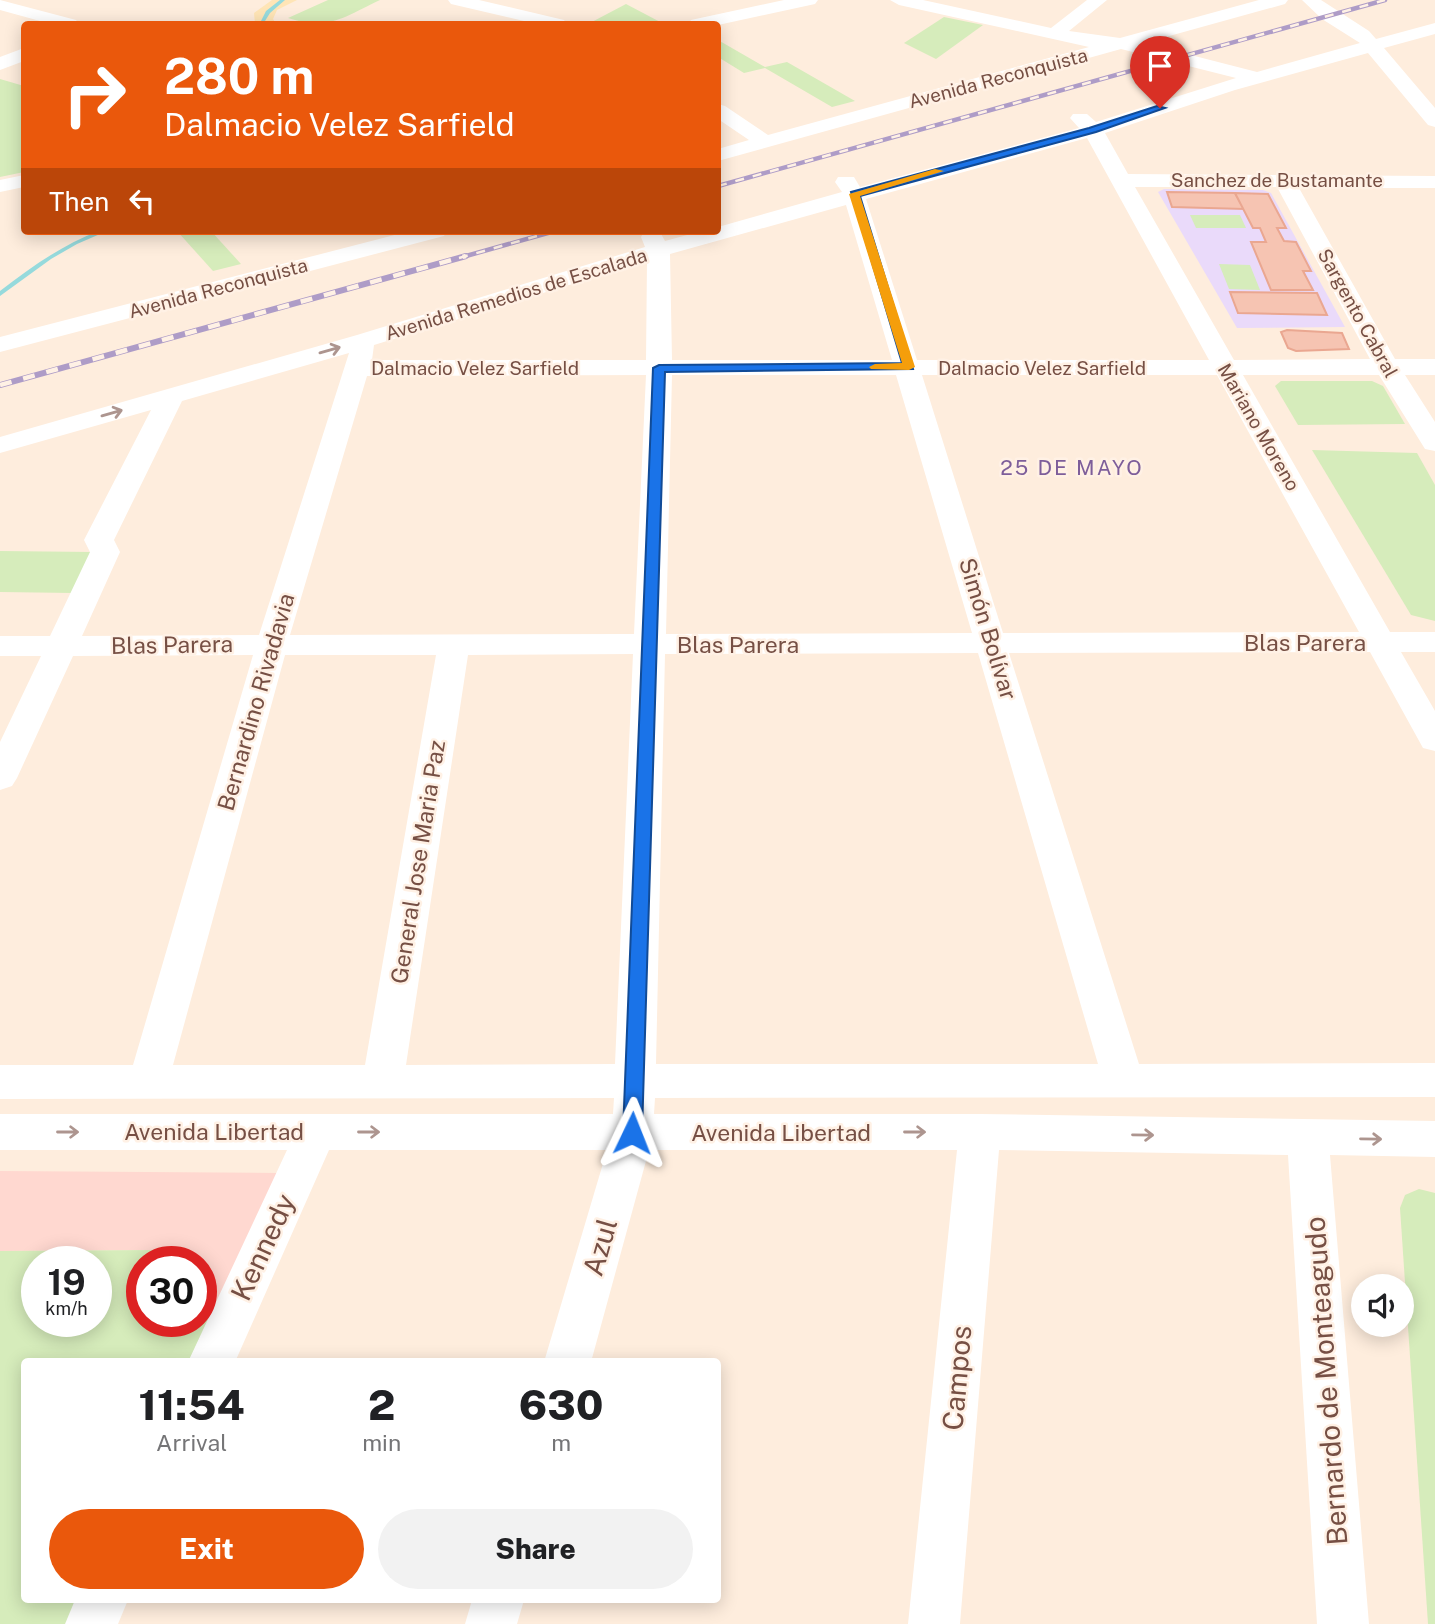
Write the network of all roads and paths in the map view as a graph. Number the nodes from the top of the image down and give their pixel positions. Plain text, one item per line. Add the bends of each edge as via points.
1 (457, 0) edge
2 (809, 0) edge
3 (899, 0) edge
4 (939, 0) edge
5 (1098, 0) edge
6 (1279, 0) edge
7 (1311, 0) edge
8 (0, 5) edge
9 (1435, 15) edge
10 (59, 21) edge
11 (545, 21) edge
12 (711, 21) edge
13 (1435, 28) edge
14 (1059, 30) junction
15 (1367, 41) junction
16 (1122, 44) junction
17 (21, 57) edge
18 (4, 72) edge
19 (1247, 74) junction
20 (1427, 100) edge
21 (721, 112) edge
22 (1435, 121) edge
23 (1086, 124) junction
24 (765, 142) junction
25 (721, 154) edge
26 (1119, 180) junction
27 (1284, 180) junction
28 (21, 181) edge
29 (1435, 182) edge
30 (0, 186) edge
31 (850, 188) junction
32 (721, 217) edge
33 (721, 223) edge
34 (421, 235) edge
35 (661, 239) edge
36 (10, 342) edge
37 (360, 344) junction
38 (909, 367) junction
39 (1387, 367) junction
40 (1435, 367) edge
41 (659, 368) junction
42 (1226, 369) junction
43 (171, 396) junction
44 (9, 434) edge
45 (1435, 443) edge
46 (1382, 642) junction
47 (1435, 642) edge
48 (454, 643) junction
49 (272, 644) junction
50 (651, 645) junction
51 (993, 645) junction
52 (0, 646) edge
53 (62, 647) junction
54 (1435, 740) edge
55 (0, 778) edge
56 (1123, 1079) junction
57 (634, 1080) junction
58 (1435, 1080) edge
59 (0, 1082) edge
60 (383, 1082) junction
61 (148, 1083) junction
62 (0, 1132) edge
63 (316, 1132) junction
64 (979, 1132) junction
65 (632, 1133) junction
66 (1308, 1138) junction
67 (1435, 1139) edge
68 (213, 1358) edge
69 (567, 1358) edge
70 (101, 1603) edge
71 (497, 1603) edge
72 (91, 1624) edge
73 (491, 1624) edge
74 (934, 1624) edge
75 (1343, 1624) edge

1 - 11 street
2 - 12 street
3 - 14 street
4 - 14 street
5 - 14 street
6 - 16 street, Avenida Reconquista
7 - 15 street
8 - 10 street
9 - 15 street, Avenida Remedios de Escalada
13 - 15 street, Avenida Remedios de Escalada
14 - 16 street via 1087,41
15 - 19 street, Avenida Remedios de Escalada
15 - 20 street
16 - 19 street
16 - 24 street, Avenida Reconquista
17 - 18 street
19 - 23 street, Avenida Remedios de Escalada
20 - 22 street
21 - 24 street
23 - 26 street, Mariano Moreno
23 - 31 street, Avenida Remedios de Escalada
24 - 25 street, Avenida Reconquista
26 - 27 street, Sanchez de Bustamante
26 - 42 street, Mariano Moreno
27 - 29 street, Sanchez de Bustamante
27 - 39 street, Sargento Cabral
28 - 30 street
31 - 32 street, Avenida Remedios de Escalada
31 - 33 street, Avenida Remedios de Escalada
31 - 38 street, Simón Bolívar
34 - 36 street, Avenida Reconquista
35 - 37 street, Avenida Remedios de Escalada
35 - 41 street, Azul
37 - 41 street, Dalmacio Velez Sarfield
43 -> 37 street, Avenida Remedios de Escalada
37 - 44 street, Avenida Remedios de Escalada
37 - 49 street, Bernardino Rivadavia
38 - 41 street, Dalmacio Velez Sarfield
38 - 42 street, Dalmacio Velez Sarfield
38 - 51 street, Simón Bolívar
39 - 40 street, Dalmacio Velez Sarfield
39 - 42 street, Dalmacio Velez Sarfield
39 - 45 street, Sargento Cabral
41 - 50 street, Azul
42 - 46 street, Mariano Moreno
44 -> 43 street, Avenida Remedios de Escalada
43 - 53 street via 99,540 105,552
46 - 47 street, Blas Parera
46 - 51 street, Blas Parera
46 - 54 street, Mariano Moreno
48 - 49 street, Blas Parera
48 - 50 street, Blas Parera
48 - 60 street, General Jose Maria Paz
49 - 53 street, Blas Parera
49 - 61 street, Bernardino Rivadavia
50 - 51 street, Blas Parera
50 - 57 street, Azul
51 - 56 street, Simón Bolívar
52 - 53 street, Blas Parera
53 - 55 street
56 - 57 street
56 - 58 street
57 - 60 street
57 - 65 street, Azul
59 - 61 street
60 - 61 street
62 -> 63 street, Avenida Libertad
63 -> 65 street, Avenida Libertad
63 - 68 street, Kennedy
65 -> 64 street, Avenida Libertad
64 -> 66 street, Avenida Libertad
64 - 74 street, Campos
65 - 69 street, Azul
66 -> 67 street, Avenida Libertad
66 - 75 street, Bernardo de Monteagudo
70 - 72 street
71 - 73 street

